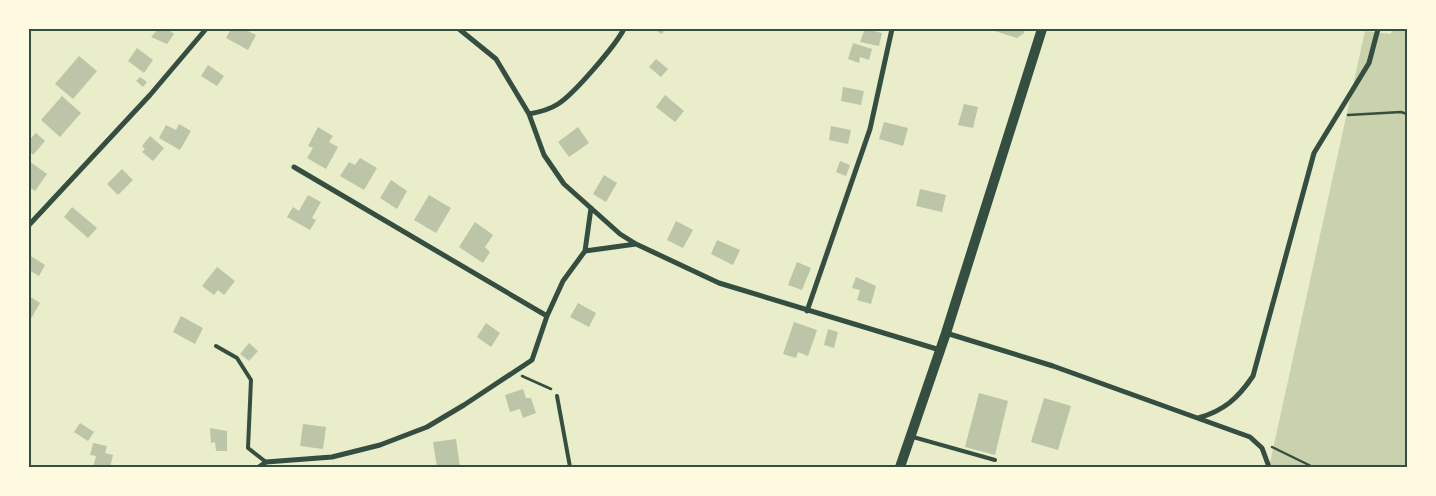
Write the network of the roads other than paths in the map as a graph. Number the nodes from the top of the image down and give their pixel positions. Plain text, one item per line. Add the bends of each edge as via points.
1 (206, 29) edge
2 (459, 29) edge
3 (624, 29) edge
4 (892, 29) edge
5 (1042, 29) edge
6 (1378, 29) edge
7 (529, 114) junction
8 (294, 166) dead end
9 (591, 208) junction
10 (29, 225) edge
11 (636, 244) junction
12 (585, 251) junction
13 (807, 312) junction
14 (547, 316) junction
15 (946, 333) junction
16 (216, 346) dead end
17 (940, 350) junction
18 (557, 396) road end
19 (1198, 418) junction
20 (910, 436) junction
21 (995, 460) dead end
22 (266, 462) junction
23 (259, 467) edge
24 (570, 467) edge
25 (900, 467) edge
26 (1269, 467) edge

1 - 10 street via 150,95
2 - 7 street via 496,59
3 - 7 street via 616,43 560,103
4 - 13 street via 870,129
5 - 15 main road
6 - 19 street via 1370,63 1314,153 1253,376 1227,406
7 - 9 street via 544,155 564,184
8 - 14 street
9 - 11 street
9 - 12 street
11 - 12 street
11 - 13 street via 719,283
12 - 14 street via 563,281
13 - 17 street
14 - 22 street via 532,360 427,427 380,445 332,457
15 - 17 main road
15 - 19 street via 1053,366
16 - 22 lane via 237,358 251,380 248,448
17 - 20 main road
18 - 24 lane
19 - 26 street via 1250,437 1262,448
20 - 21 lane
20 - 25 main road
22 - 23 street

